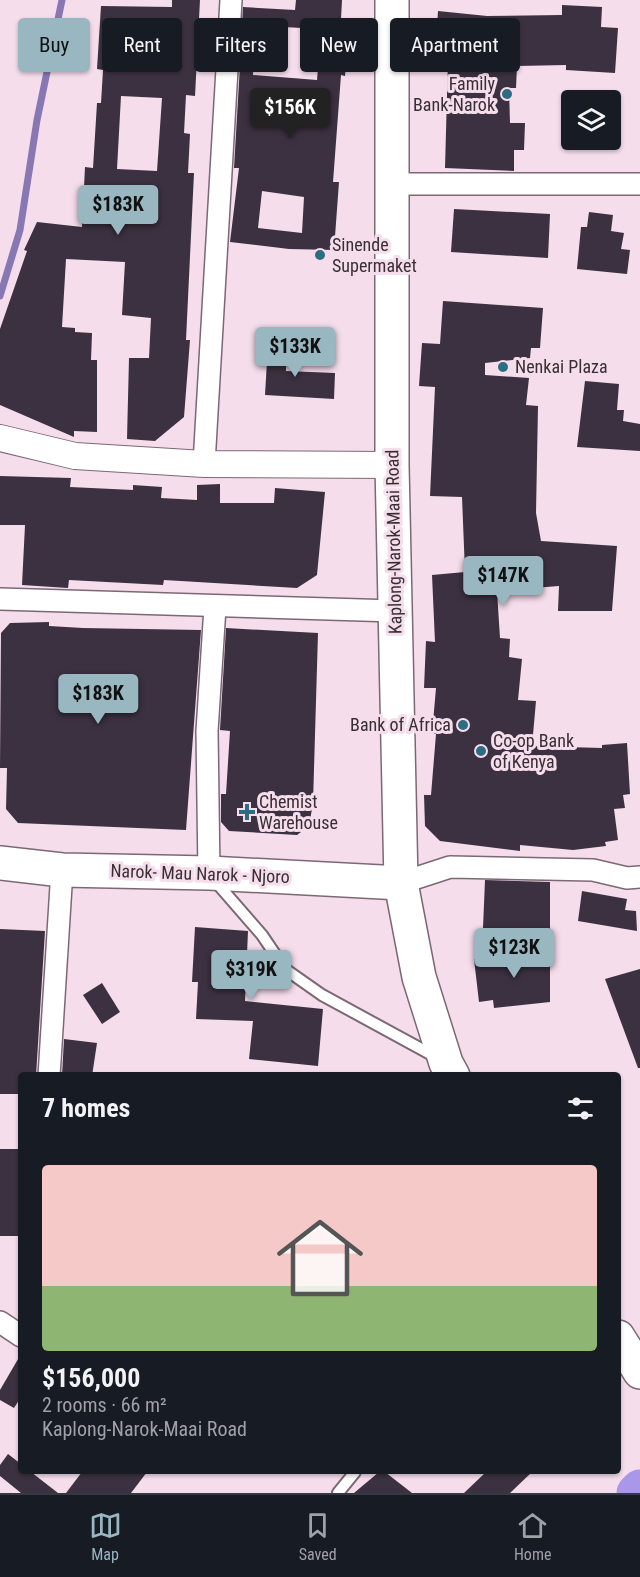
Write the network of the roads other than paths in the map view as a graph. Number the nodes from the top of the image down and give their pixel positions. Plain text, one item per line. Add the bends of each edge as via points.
1 (231, 0) edge
2 (392, 0) edge
3 (390, 184) junction
4 (640, 184) edge
5 (0, 438) edge
6 (204, 464) junction
7 (392, 465) junction
8 (0, 599) edge
9 (214, 608) junction
10 (395, 612) junction
11 (0, 863) edge
12 (62, 870) junction
13 (209, 873) junction
14 (640, 877) edge
15 (401, 883) junction
16 (450, 1069) edge
17 (49, 1072) edge
18 (0, 1322) edge
19 (18, 1334) edge
20 (621, 1342) edge
21 (640, 1372) edge
22 (353, 1474) edge
23 (338, 1493) edge

1 - 6 street
2 - 3 highway, Kaplong-Narok-Maai Road
3 - 4 street
3 - 7 highway, Kaplong-Narok-Maai Road
5 - 6 street via 75,456
6 - 7 street
7 - 10 highway, Kaplong-Narok-Maai Road
8 - 9 street
9 - 10 street
9 - 13 street via 207,731
10 - 15 highway, Kaplong-Narok-Maai Road
11 - 12 highway, Narok- Mau Narok - Njoro
12 - 13 highway, Narok- Mau Narok - Njoro
12 - 17 street
13 - 15 highway, Narok- Mau Narok - Njoro
13 - 16 lane via 262,935 285,969 322,995
14 - 15 street via 593,870 450,867
15 - 16 highway, Kaplong-Narok-Maai Road via 419,977
18 - 19 street
20 - 21 highway
22 - 23 lane

